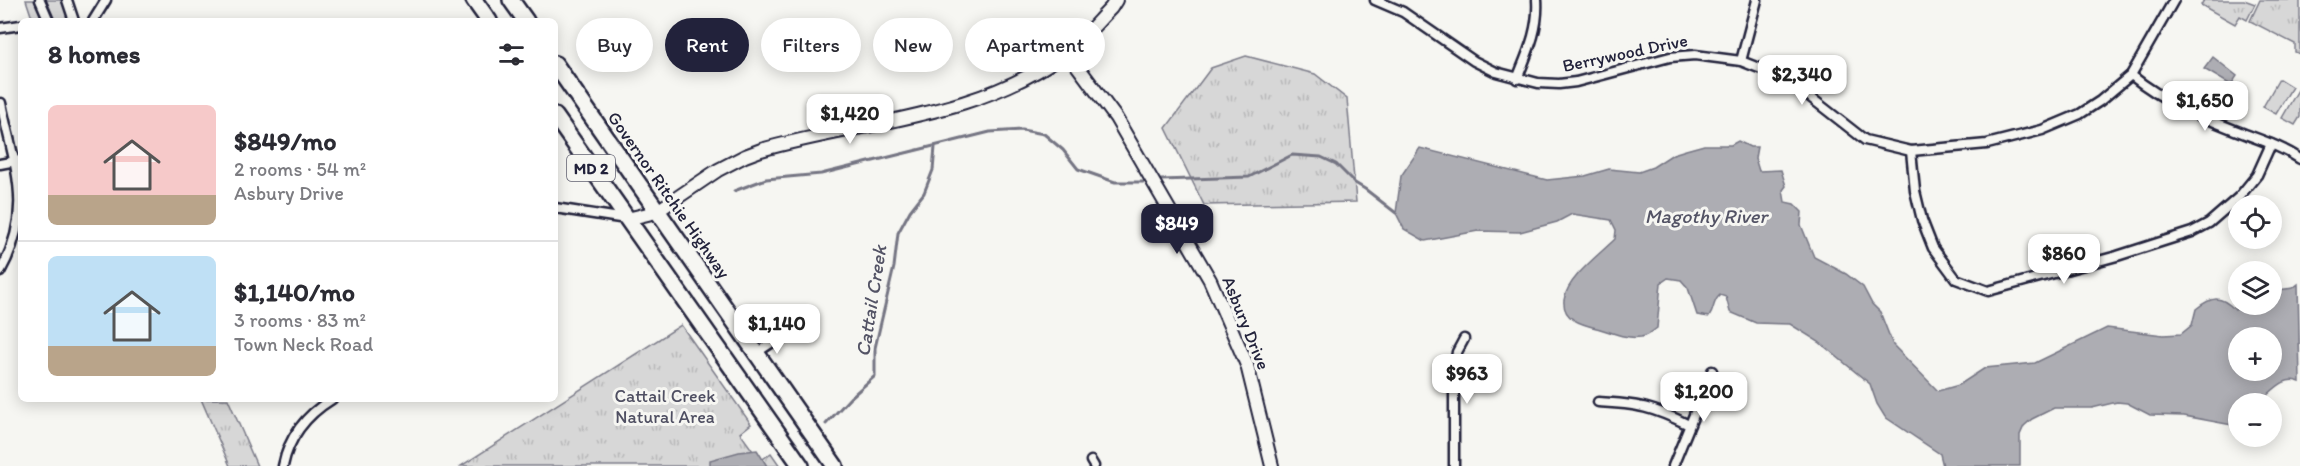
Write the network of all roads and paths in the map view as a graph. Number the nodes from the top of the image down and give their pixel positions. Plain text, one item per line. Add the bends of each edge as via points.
1 (40, 0) edge
2 (67, 0) edge
3 (106, 0) edge
4 (474, 0) edge
5 (511, 0) edge
6 (1116, 0) edge
7 (1375, 0) edge
8 (1537, 0) edge
9 (1757, 0) edge
10 (2175, 0) edge
11 (48, 18) edge
12 (73, 18) edge
13 (95, 18) edge
14 (487, 18) edge
15 (524, 18) edge
16 (1102, 18) edge
17 (18, 25) edge
18 (0, 28) edge
19 (1741, 61) junction
20 (558, 68) edge
21 (1033, 72) edge
22 (1082, 72) edge
23 (2132, 75) junction
24 (1517, 79) junction
25 (1, 103) edge
26 (558, 120) edge
27 (2271, 144) junction
28 (1911, 150) junction
29 (2300, 159) edge
30 (18, 160) edge
31 (0, 164) edge
32 (558, 208) edge
33 (656, 212) junction
34 (627, 219) junction
35 (18, 222) edge
36 (0, 272) edge
37 (783, 335) dead end
38 (1464, 339) dead end
39 (756, 353) junction
40 (1712, 371) dead end
41 (328, 402) edge
42 (1598, 402) dead end
43 (1689, 425) junction
44 (283, 466) edge
45 (801, 466) edge
46 (835, 466) edge
47 (1272, 466) edge
48 (1454, 466) edge
49 (1673, 466) edge

1 - 11 street
2 - 12 street
3 - 13 street
4 - 14 highway
5 - 15 highway
6 - 16 main road
7 - 24 street, Berrywood Drive via 1403,12 1474,61
8 - 24 street via 1532,43
9 - 19 street
10 - 23 street, Berrywood Drive
17 - 18 street
19 - 24 street, Berrywood Drive via 1695,55 1646,62 1576,82
19 - 28 street, Berrywood Drive via 1787,79 1865,140
20 - 33 highway, Governor Ritchie Highway / MD 2
21 - 33 main road via 976,99 745,156
22 - 47 main road, Asbury Drive via 1116,118 1210,280 1247,365
23 - 27 street via 2163,99
23 - 28 street, Berrywood Drive via 2080,114 2042,130 1987,144
25 - 30 street
26 - 34 highway, MD 2
27 - 28 street via 2257,175 2239,197 2192,232 1988,291 1956,279 1933,248 1915,191
27 - 29 street
30 - 31 street
32 - 34 street
33 - 34 main road
33 - 39 highway, Governor Ritchie Highway / MD 2
34 - 45 highway, MD 2
35 - 36 street
37 - 39 street
38 - 48 street via 1454,370
39 - 46 highway, Governor Ritchie Highway / MD 2
40 - 43 street
41 - 44 street via 295,432
42 - 43 street via 1640,405
43 - 49 street

